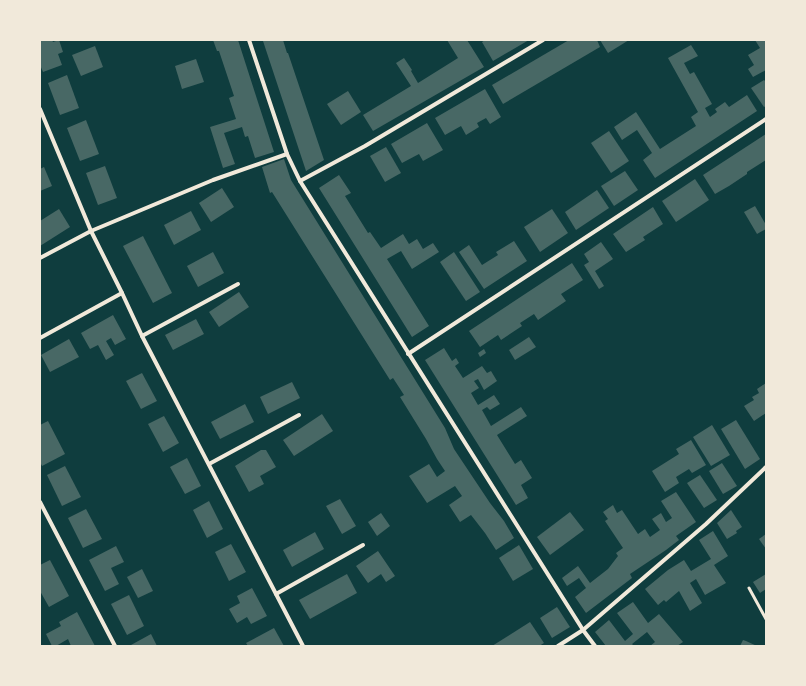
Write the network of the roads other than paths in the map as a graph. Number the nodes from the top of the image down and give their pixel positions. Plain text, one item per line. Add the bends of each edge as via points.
1 (249, 40) edge
2 (544, 40) edge
3 (40, 109) edge
4 (766, 119) edge
5 (287, 154) junction
6 (300, 181) junction
7 (91, 231) junction
8 (40, 258) edge
9 (238, 284) dead end
10 (122, 293) junction
11 (142, 336) junction
12 (40, 338) edge
13 (408, 354) junction
14 (299, 415) dead end
15 (209, 464) junction
16 (766, 467) edge
17 (40, 502) edge
18 (363, 545) dead end
19 (749, 588) dead end
20 (276, 594) junction
21 (766, 619) edge
22 (582, 630) junction
23 (115, 646) edge
24 (303, 646) edge
25 (558, 646) edge
26 (595, 646) edge

1 - 5 street
2 - 6 street via 365,146
3 - 7 street
4 - 13 street
5 - 6 street
5 - 7 street via 213,180
6 - 13 street
7 - 8 street
7 - 10 street
9 - 11 street
10 - 11 street
10 - 12 street
11 - 15 street
13 - 22 street
14 - 15 street
15 - 20 street
16 - 22 street via 706,524
17 - 23 street
18 - 20 street
19 - 21 lane
20 - 24 street
22 - 25 street
22 - 26 street

